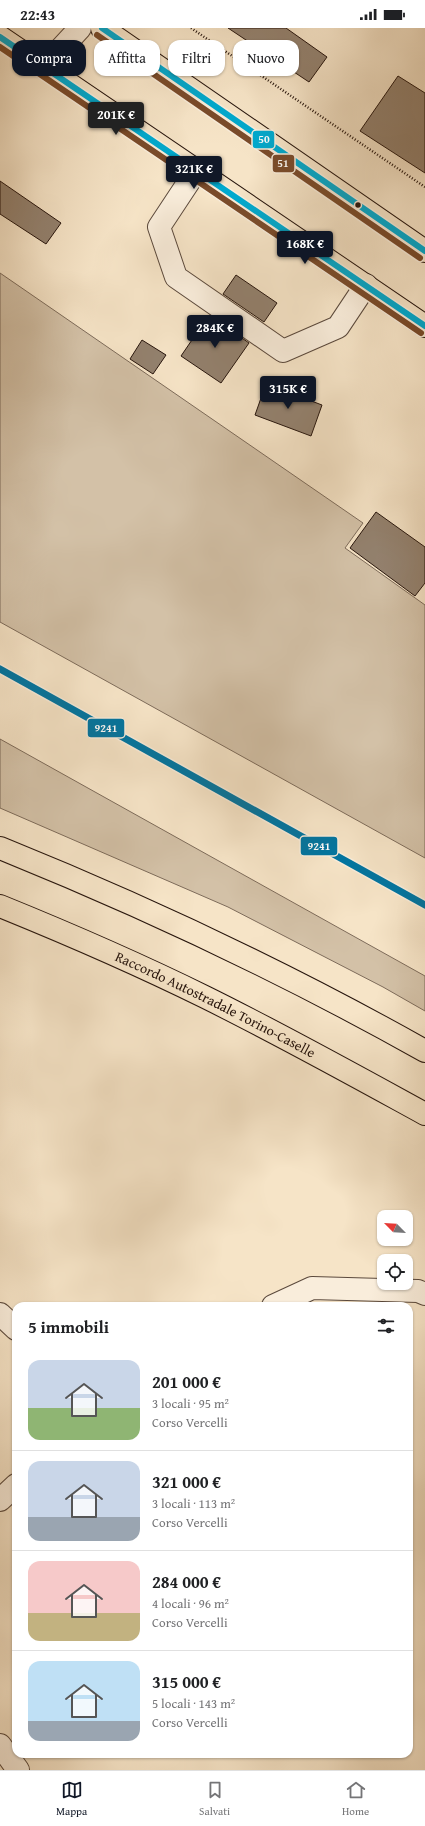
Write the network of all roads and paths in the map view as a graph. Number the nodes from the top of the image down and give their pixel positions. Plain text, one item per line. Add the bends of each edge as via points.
1 (80, 28) edge
2 (102, 28) edge
3 (191, 28) edge
4 (0, 37) edge
5 (69, 40) edge
6 (12, 45) edge
7 (57, 76) edge
8 (196, 171) junction
9 (425, 187) edge
10 (425, 251) edge
11 (366, 285) junction
12 (425, 326) edge
13 (0, 848) edge
14 (0, 906) edge
15 (425, 1051) edge
16 (425, 1114) edge
17 (425, 1294) edge
18 (282, 1302) edge
19 (0, 1314) edge
20 (12, 1325) edge
21 (12, 1489) edge
22 (0, 1500) edge
23 (0, 1745) edge
24 (18, 1770) edge

1 - 5 street
2 - 10 main road
3 - 9 path
4 - 6 main road
7 - 8 main road
8 - 11 main road
8 - 11 street via 159,227 176,277 283,351 338,327
11 - 12 main road
13 - 15 main road via 92,885 227,947 357,1012
14 - 16 main road, Raccordo Autostradale Torino-Caselle via 205,997
17 - 18 street via 418,1291 312,1288
19 - 20 street
21 - 22 street
23 - 24 street

